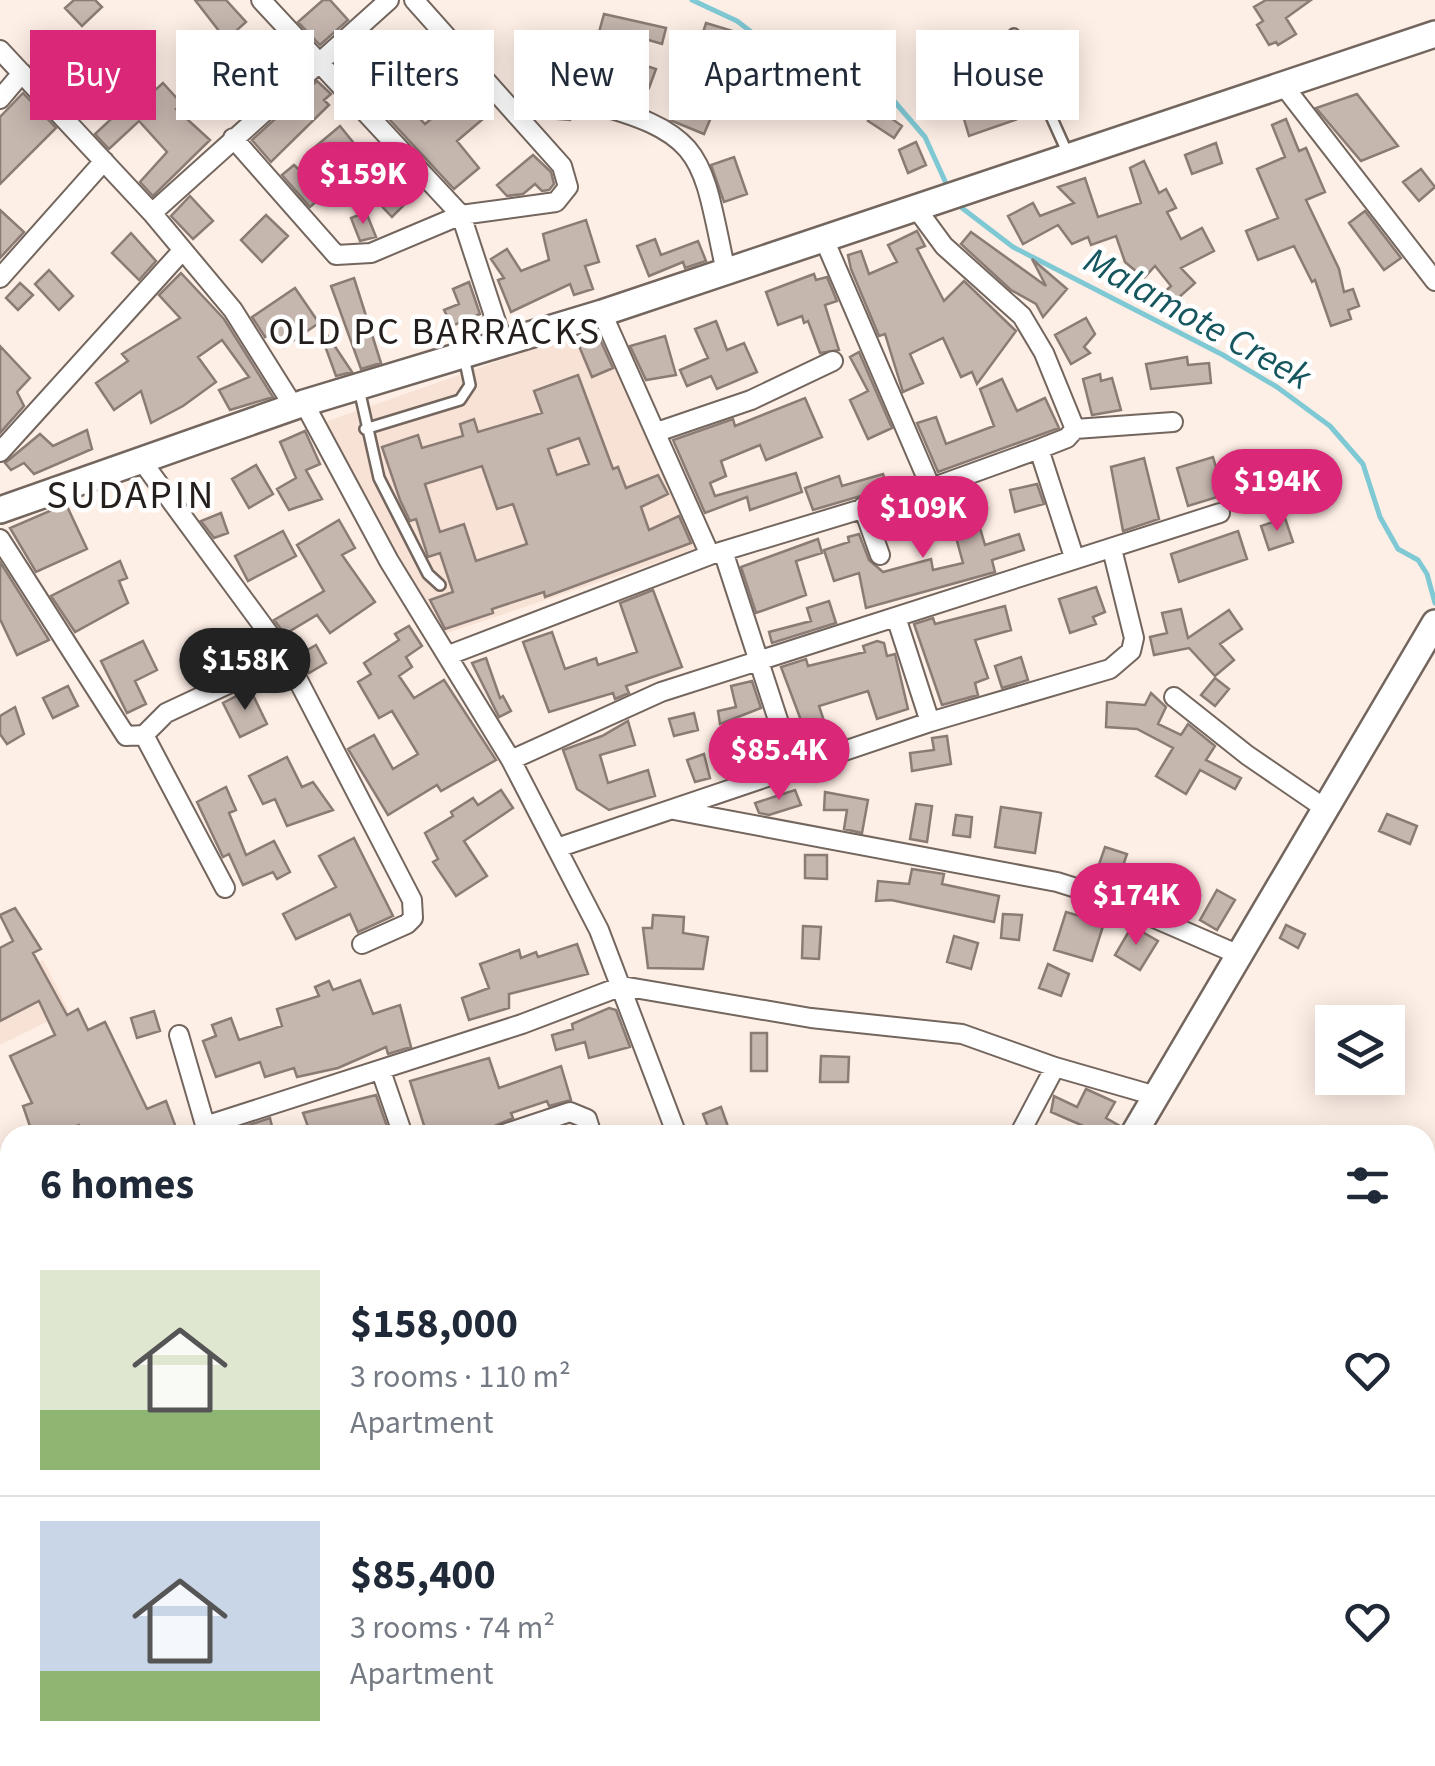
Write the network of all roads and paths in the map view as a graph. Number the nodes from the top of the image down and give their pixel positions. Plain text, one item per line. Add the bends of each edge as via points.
1 (261, 0) edge
2 (389, 0) edge
3 (414, 0) edge
4 (1435, 34) edge
5 (0, 50) edge
6 (320, 62) junction
7 (22, 73) junction
8 (1283, 85) junction
9 (0, 99) edge
10 (649, 120) edge
11 (1052, 120) edge
12 (233, 138) junction
13 (1069, 157) junction
14 (104, 161) junction
15 (916, 208) junction
16 (152, 214) junction
17 (461, 215) junction
18 (824, 239) junction
19 (182, 250) junction
20 (726, 272) junction
21 (0, 278) edge
22 (1435, 281) edge
23 (602, 313) junction
24 (503, 343) junction
25 (464, 354) junction
26 (832, 361) dead end
27 (358, 386) junction
28 (299, 405) junction
29 (1173, 422) dead end
30 (365, 429) junction
31 (1075, 429) junction
32 (657, 432) junction
33 (1039, 449) junction
34 (0, 452) edge
35 (141, 460) junction
36 (931, 488) junction
37 (863, 508) junction
38 (0, 510) edge
39 (1220, 513) dead end
40 (0, 540) edge
41 (1112, 548) junction
42 (716, 553) junction
43 (880, 556) dead end
44 (1074, 557) junction
45 (440, 586) dead end
46 (896, 617) junction
47 (1435, 623) edge
48 (449, 654) junction
49 (286, 657) junction
50 (758, 660) junction
51 (1174, 696) dead end
52 (930, 722) junction
53 (144, 735) junction
54 (511, 760) junction
55 (794, 769) junction
56 (1323, 807) junction
57 (674, 810) junction
58 (557, 848) junction
59 (225, 888) dead end
60 (362, 944) dead end
61 (1238, 954) junction
62 (622, 986) junction
63 (179, 1036) dead end
64 (1055, 1068) junction
65 (381, 1071) junction
66 (1156, 1096) junction
67 (205, 1125) edge
68 (224, 1125) edge
69 (400, 1125) edge
70 (531, 1125) edge
71 (588, 1125) edge
72 (673, 1125) edge
73 (1025, 1125) edge
74 (1140, 1125) edge

1 - 6 street
2 - 6 street
3 - 17 street via 568,176 556,202
4 - 8 main road
5 - 7 street
6 - 12 street
6 - 17 street
7 - 9 street
7 - 14 street
8 - 13 main road
8 - 22 street
10 - 20 street via 698,160
11 - 13 lane
12 - 16 street
12 - 17 street via 336,255 371,253
13 - 15 main road
14 - 16 street
14 - 21 street
15 - 18 main road
15 - 31 street via 944,246 1022,316
16 - 19 street
17 - 24 street
18 - 20 main road
18 - 36 street
19 - 28 street
19 - 34 street
20 - 23 main road
23 - 24 main road
23 - 32 street
24 - 25 main road
25 - 27 main road
25 - 30 lane via 470,385 460,400
26 - 32 street via 751,400
27 - 28 main road
27 - 30 lane
28 - 35 main road
28 - 48 street
29 - 31 street
30 - 45 lane via 389,502
31 - 33 street
32 - 42 street
33 - 36 street
33 - 44 street
35 - 38 main road
35 - 49 street
36 - 37 street
37 - 42 street
37 - 43 street
39 - 41 street
40 - 53 street via 122,733
41 - 44 street
41 - 52 street via 1134,638 1121,661 1072,682
42 - 48 street
42 - 50 street
44 - 46 street
46 - 50 street
46 - 52 street
47 - 56 main road
48 - 54 street
49 - 53 street via 166,713
49 - 60 street via 412,900 408,924
50 - 54 street via 661,692
50 - 55 street
51 - 56 street
52 - 55 street
53 - 59 street
54 - 58 street
55 - 57 street
56 - 61 main road
57 - 58 street
57 - 61 street via 1057,882
58 - 62 street
61 - 66 main road
62 - 64 street via 811,1018 962,1034
62 - 65 street
62 - 72 street
63 - 67 street
64 - 66 street
64 - 73 street
65 - 68 street
65 - 69 street
66 - 74 main road
70 - 71 street via 570,1112

